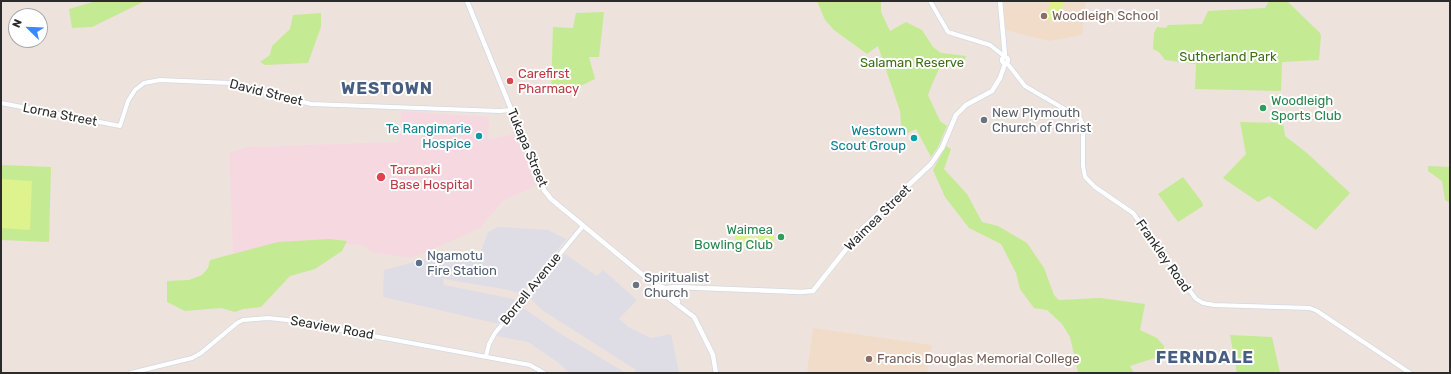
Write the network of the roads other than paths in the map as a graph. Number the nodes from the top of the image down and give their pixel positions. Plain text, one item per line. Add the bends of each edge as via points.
1 (467, 1) edge
2 (930, 1) edge
3 (1000, 1) edge
4 (1005, 56) junction
5 (1006, 64) junction
6 (1, 104) edge
7 (511, 110) junction
8 (120, 126) joint
9 (583, 226) junction
10 (682, 288) junction
11 (668, 292) junction
12 (677, 300) junction
13 (680, 306) junction
14 (486, 356) junction
15 (131, 373) edge
16 (544, 373) edge
17 (716, 373) edge
18 (1410, 373) edge

1 - 7 main road, Tukapa Street
2 - 4 street via 948,32 990,45
3 - 4 main road
4 - 5 main road
5 - 10 main road, Waimea Street via 992,90 966,105 956,115 942,148 931,164 862,229 815,289 801,292
5 - 18 street, Frankley Road via 1025,86 1080,118 1084,130 1085,176 1091,184 1133,213 1196,299 1210,304 1310,308
6 - 8 street, Lorna Street
7 - 8 street, David Street via 304,103 230,83 160,80 144,83 135,90 128,101
7 - 9 main road, Tukapa Street via 544,190
9 - 11 main road, Tukapa Street via 655,285
9 - 14 street, Borrell Avenue via 495,333
10 - 11 main road, Waimea Street
10 - 12 main road via 677,294
11 - 12 main road
11 - 13 main road
12 - 13 main road
13 - 17 main road via 694,317 698,324 713,355
14 - 15 street, Seaview Road via 268,318 243,320 237,323 192,358
14 - 16 street, Seaview Road via 530,365

